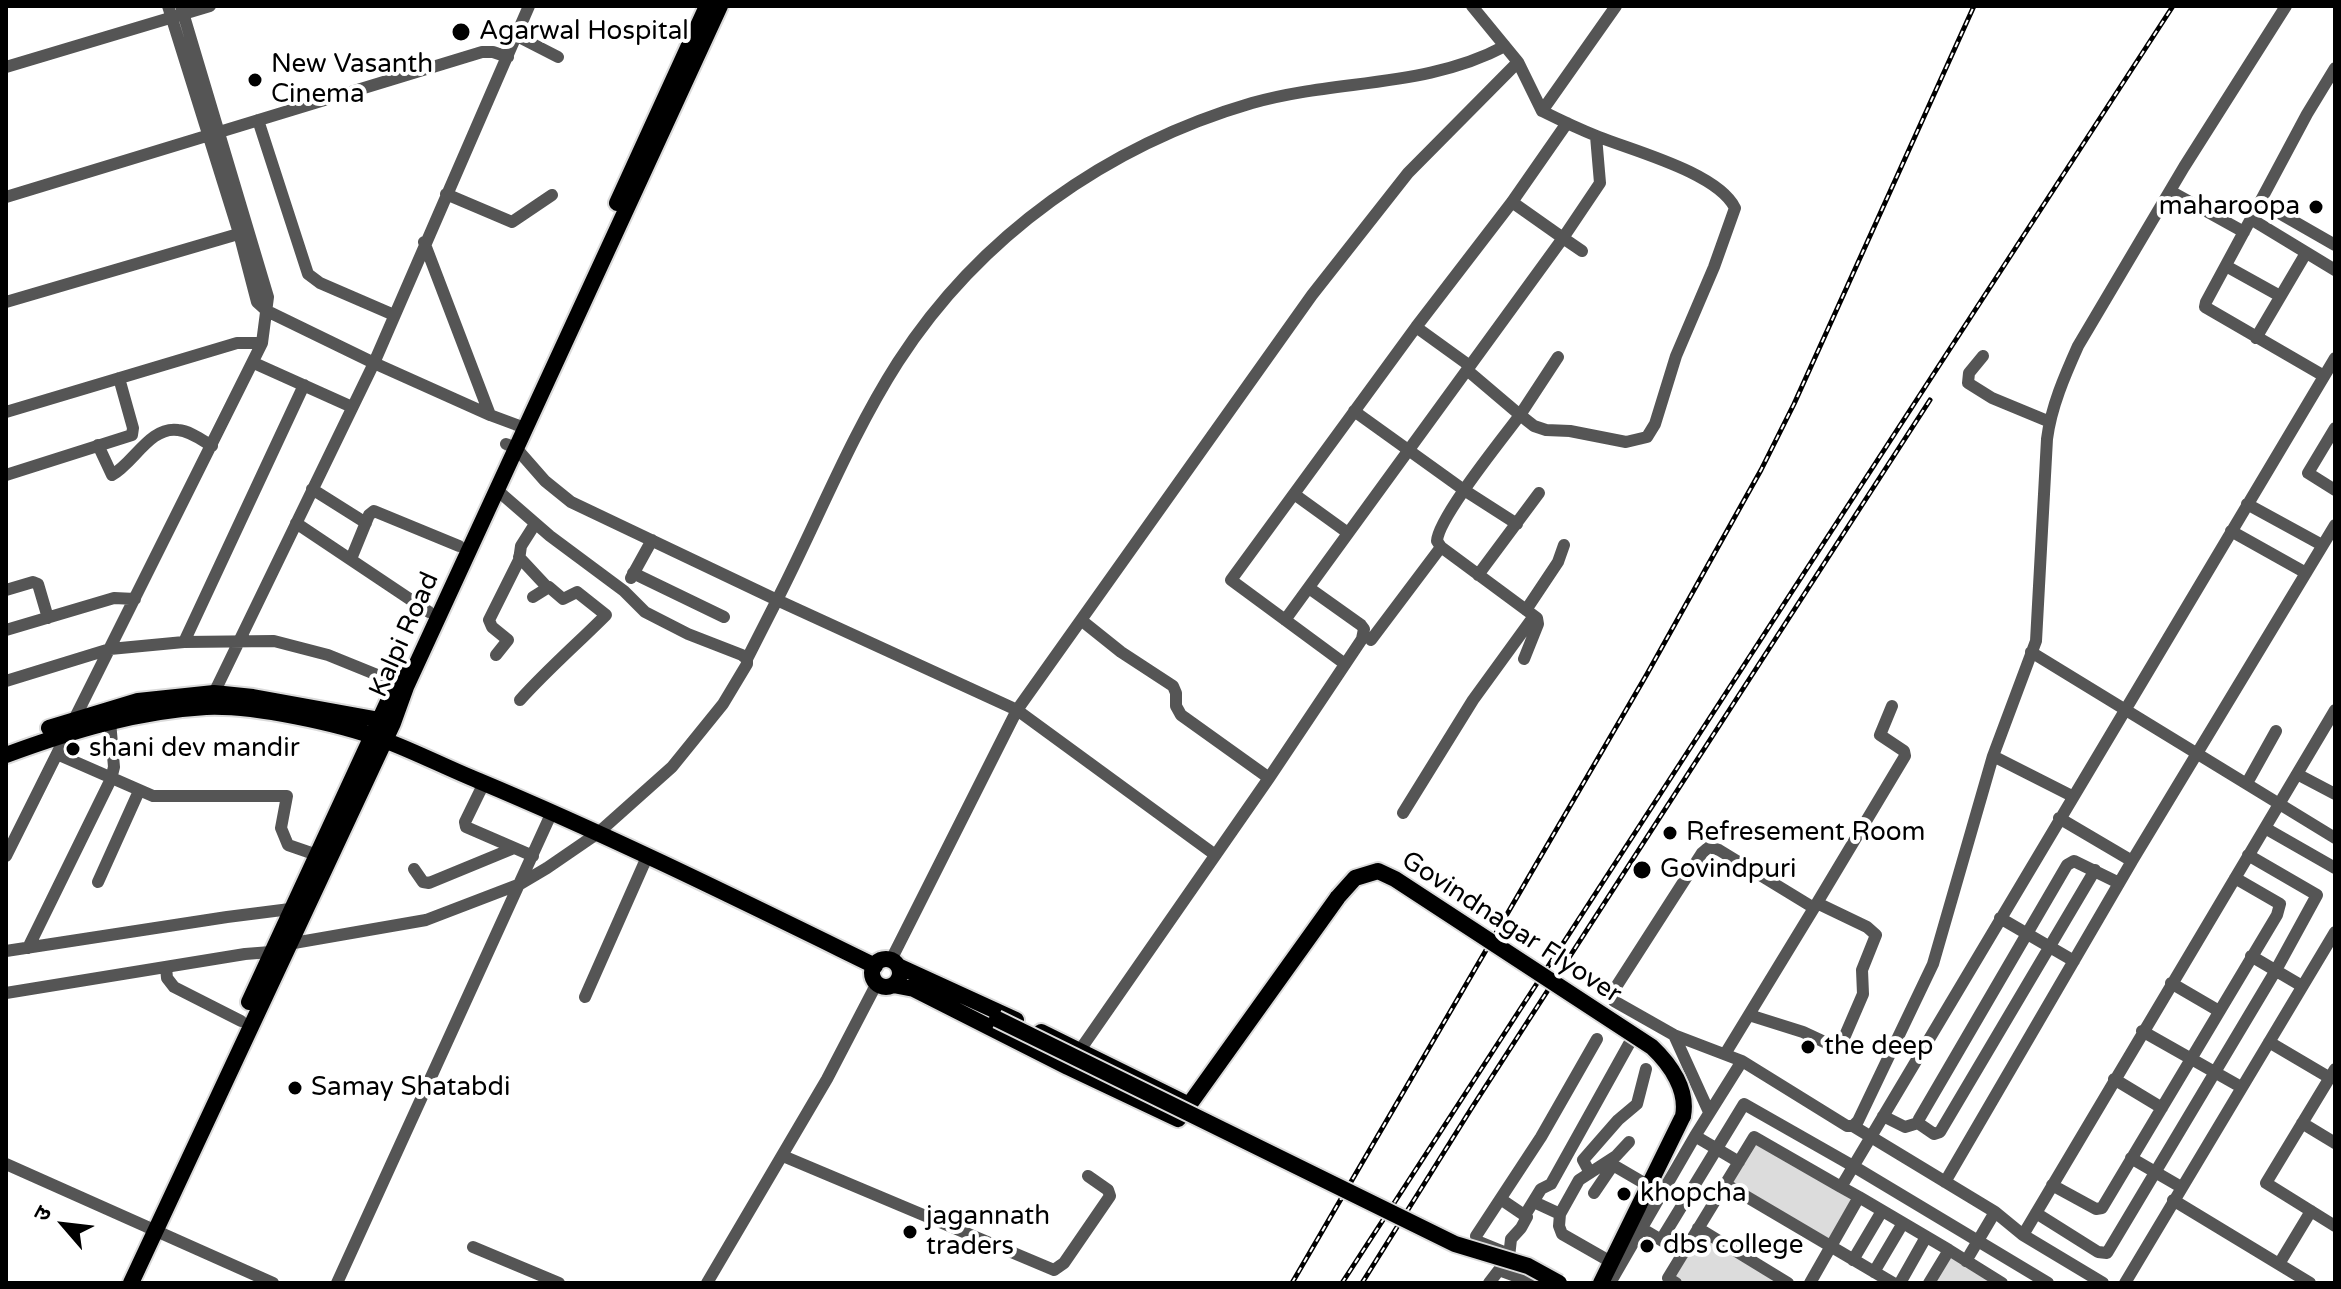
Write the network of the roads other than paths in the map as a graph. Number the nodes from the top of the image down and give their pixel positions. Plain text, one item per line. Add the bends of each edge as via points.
1 (210, 6) edge
2 (529, 6) edge
3 (707, 6) edge
4 (720, 6) edge
5 (1472, 6) edge
6 (1616, 6) edge
7 (2286, 6) edge
8 (176, 11) edge
9 (517, 36) junction
10 (1505, 46) junction
11 (508, 57) junction
12 (558, 57) dead end
13 (1518, 62) junction
14 (6, 67) edge
15 (2335, 68) edge
16 (404, 75) junction
17 (408, 89) dead end
18 (1542, 111) junction
19 (258, 120) junction
20 (1567, 123) junction
21 (214, 134) junction
22 (1596, 136) junction
23 (2170, 191) junction
24 (446, 194) junction
25 (552, 195) dead end
26 (6, 197) edge
27 (1512, 202) junction
28 (2260, 202) junction
29 (2251, 219) junction
30 (244, 232) junction
31 (2244, 232) junction
32 (1563, 238) junction
33 (424, 242) junction
34 (2335, 245) edge
35 (1582, 251) dead end
36 (2306, 253) junction
37 (2226, 266) junction
38 (2335, 270) edge
39 (2280, 296) junction
40 (6, 302) edge
41 (267, 311) junction
42 (394, 315) junction
43 (1416, 327) junction
44 (2256, 338) junction
45 (262, 343) junction
46 (1983, 356) dead end
47 (1558, 357) dead end
48 (2335, 358) edge
49 (254, 363) junction
50 (374, 363) junction
51 (1469, 368) junction
52 (2324, 376) junction
53 (119, 378) junction
54 (304, 385) junction
55 (7, 407) edge
56 (352, 407) junction
57 (1354, 411) junction
58 (490, 415) junction
59 (1520, 415) junction
60 (2050, 422) junction
61 (520, 426) junction
62 (2335, 428) edge
63 (98, 445) junction
64 (212, 446) junction
65 (511, 446) junction
66 (1408, 450) junction
67 (6, 475) edge
68 (312, 489) junction
69 (497, 490) junction
70 (1464, 490) junction
71 (2335, 490) edge
72 (1539, 493) dead end
73 (1294, 494) junction
74 (2247, 504) junction
75 (296, 523) junction
76 (366, 523) junction
77 (535, 524) junction
78 (1517, 524) junction
79 (2335, 525) edge
80 (2231, 531) junction
81 (1348, 533) junction
82 (652, 540) junction
83 (1564, 545) dead end
84 (2322, 545) junction
85 (459, 546) junction
86 (1441, 547) junction
87 (519, 557) junction
88 (351, 559) junction
89 (633, 573) junction
90 (2306, 573) junction
91 (1478, 575) junction
92 (547, 587) junction
93 (1309, 588) junction
94 (6, 590) edge
95 (624, 591) junction
96 (533, 597) dead end
97 (135, 599) junction
98 (777, 600) junction
99 (429, 612) junction
100 (1530, 613) junction
101 (724, 617) dead end
102 (48, 618) junction
103 (1081, 620) junction
104 (1285, 620) junction
105 (6, 630) edge
106 (1371, 640) dead end
107 (184, 642) junction
108 (238, 642) junction
109 (110, 649) junction
110 (2031, 652) junction
111 (496, 655) dead end
112 (747, 659) junction
113 (1524, 659) dead end
114 (1345, 664) junction
115 (6, 681) edge
116 (401, 685) junction
117 (214, 693) junction
118 (520, 700) dead end
119 (1892, 706) dead end
120 (1017, 710) junction
121 (2123, 710) junction
122 (2335, 710) edge
123 (110, 721) junction
124 (387, 721) junction
125 (72, 725) junction
126 (2276, 731) dead end
127 (378, 739) junction
128 (6, 744) edge
129 (57, 754) junction
130 (2197, 754) junction
131 (6, 755) edge
132 (1993, 756) junction
133 (2297, 774) junction
134 (1269, 778) junction
135 (111, 779) junction
136 (484, 783) junction
137 (2247, 783) junction
138 (139, 791) junction
139 (2335, 794) edge
140 (2072, 796) junction
141 (2280, 803) junction
142 (552, 812) junction
143 (1403, 813) dead end
144 (2059, 818) junction
145 (2265, 828) junction
146 (598, 833) junction
147 (2335, 838) edge
148 (514, 848) junction
149 (1214, 854) junction
150 (317, 855) junction
151 (2248, 855) junction
152 (6, 856) edge
153 (533, 856) junction
154 (647, 857) junction
155 (2132, 861) junction
156 (2335, 868) edge
157 (414, 869) dead end
158 (2095, 870) junction
159 (2235, 878) junction
160 (98, 882) dead end
161 (2119, 883) junction
162 (520, 884) junction
163 (1816, 905) junction
164 (290, 909) junction
165 (2000, 918) junction
166 (2335, 932) edge
167 (2026, 933) junction
168 (288, 944) junction
169 (2050, 947) junction
170 (28, 948) junction
171 (6, 951) edge
172 (271, 952) junction
173 (2251, 956) junction
174 (2074, 961) junction
175 (166, 967) junction
176 (2276, 970) junction
177 (889, 973) junction
178 (2171, 983) junction
179 (2302, 986) junction
180 (6, 993) edge
181 (585, 997) dead end
182 (2219, 1011) junction
183 (1749, 1015) junction
184 (241, 1021) junction
185 (2142, 1031) junction
186 (1634, 1035) junction
187 (1674, 1035) junction
188 (1597, 1039) dead end
189 (2269, 1042) junction
190 (1080, 1050) junction
191 (1725, 1054) junction
192 (2191, 1058) junction
193 (1742, 1061) junction
194 (1646, 1069) dead end
195 (2213, 1071) junction
196 (2332, 1073) edge
197 (2114, 1079) junction
198 (2241, 1087) junction
199 (1189, 1105) junction
200 (2162, 1108) junction
201 (1709, 1112) junction
202 (1883, 1116) junction
203 (1918, 1123) junction
204 (2302, 1123) junction
205 (1853, 1126) junction
206 (1695, 1136) junction
207 (1871, 1138) junction
208 (1629, 1142) dead end
209 (2335, 1143) edge
210 (1716, 1148) junction
211 (783, 1156) junction
212 (2131, 1158) junction
213 (1739, 1162) junction
214 (6, 1164) edge
215 (1853, 1166) junction
216 (2154, 1172) junction
217 (1590, 1173) junction
218 (1088, 1176) dead end
219 (1945, 1182) junction
220 (1725, 1184) junction
221 (2052, 1185) junction
222 (1649, 1186) junction
223 (1841, 1187) junction
224 (2181, 1187) junction
225 (1594, 1193) dead end
226 (1859, 1197) junction
227 (1502, 1200) junction
228 (2173, 1200) junction
229 (1534, 1202) junction
230 (1882, 1211) junction
231 (2311, 1211) junction
232 (1995, 1212) junction
233 (2036, 1213) junction
234 (1560, 1214) junction
235 (1525, 1215) junction
236 (1903, 1223) junction
237 (1636, 1225) junction
238 (2335, 1226) edge
239 (1698, 1228) junction
240 (149, 1229) junction
241 (2023, 1235) junction
242 (1926, 1237) junction
243 (1661, 1240) junction
244 (1978, 1241) junction
245 (473, 1247) dead end
246 (1831, 1247) junction
247 (1949, 1250) junction
248 (1683, 1253) junction
249 (1510, 1255) junction
250 (1853, 1260) junction
251 (1966, 1261) junction
252 (1611, 1262) junction
253 (2279, 1264) junction
254 (1499, 1270) junction
255 (1874, 1272) junction
256 (1525, 1281) edge
257 (119, 1283) edge
258 (131, 1283) edge
259 (273, 1283) edge
260 (337, 1283) edge
261 (559, 1283) edge
262 (707, 1283) edge
263 (1489, 1283) edge
264 (1559, 1283) edge
265 (1601, 1283) edge
266 (1610, 1283) edge
267 (1676, 1283) edge
268 (1788, 1283) edge
269 (1810, 1283) edge
270 (1893, 1283) edge
271 (1900, 1283) edge
272 (1929, 1283) edge
273 (2002, 1283) edge
274 (2048, 1283) edge
275 (2103, 1283) edge
276 (2125, 1283) edge
277 (2310, 1283) edge

1 - 8 street
2 - 9 street
3 - 61 main road, Kalpi Road
4 - 61 main road, Kalpi Road
5 - 10 street
6 - 18 street
7 - 23 street
8 - 14 street
8 - 21 street
9 - 11 street
9 - 12 street
10 - 13 street
10 - 98 street via 1417,77 1283,94 1205,118 1116,159 1034,213 949,294 897,363
11 - 16 street via 482,52
11 - 24 street
13 - 18 street
13 - 103 street via 1408,173 1312,295
15 - 28 street
16 - 17 street
16 - 19 street
18 - 20 street
19 - 21 street
19 - 42 street via 303,267 320,283
20 - 22 street
20 - 27 street
21 - 26 street
21 - 30 street
22 - 32 street via 1600,183
22 - 59 street via 1703,180 1729,198 1734,215 1647,437 1626,442 1546,430
23 - 31 street
23 - 60 street via 2078,346
24 - 25 street via 512,222
24 - 33 street
27 - 32 street
27 - 43 street
28 - 29 street
28 - 34 street
29 - 31 street
29 - 36 street
30 - 40 street
30 - 41 street via 257,302
31 - 37 street
32 - 35 street
32 - 51 street
33 - 42 street
33 - 58 street
36 - 38 street
36 - 39 street
37 - 39 street
37 - 44 street via 2205,307
39 - 44 street
41 - 45 street
41 - 50 street
42 - 50 street
43 - 51 street
43 - 57 street
44 - 52 street
45 - 49 street
45 - 53 street via 237,343
46 - 60 street via 1968,383
47 - 59 street
48 - 52 street
49 - 54 street
49 - 64 street
50 - 56 street
50 - 58 street
51 - 59 street
51 - 66 street
52 - 74 street
53 - 55 street
53 - 63 street via 133,433
54 - 56 street
54 - 107 street
56 - 68 street
57 - 66 street
57 - 73 street
58 - 61 street
59 - 70 street
60 - 110 street via 2041,507 2038,630
61 - 65 main road, Kalpi Road
62 - 71 street via 2308,473
63 - 64 street via 112,475 167,430 185,432
63 - 67 street
64 - 97 street
65 - 69 main road, Kalpi Road
65 - 82 street via 562,496
65 - 85 main road, Kalpi Road
66 - 70 street
66 - 81 street
68 - 75 street
68 - 76 street
69 - 77 street
69 - 116 main road, Kalpi Road
70 - 78 street
70 - 86 street via 1437,535
72 - 78 street
73 - 81 street
73 - 104 street via 1231,580
74 - 80 street
74 - 84 street
75 - 88 street
75 - 108 street
76 - 85 street via 371,512 378,511
76 - 88 street
77 - 87 street
77 - 95 street
78 - 91 street
79 - 84 street
80 - 90 street
80 - 121 street
81 - 93 street
82 - 89 street
82 - 98 street
83 - 100 street
84 - 90 street
85 - 99 main road, Kalpi Road
86 - 91 street
86 - 106 street
87 - 92 street
87 - 111 street via 489,620 508,640
88 - 99 street
89 - 95 street
89 - 101 street
90 - 130 street
91 - 100 street
92 - 96 street
92 - 118 street via 563,599 579,593 606,615
93 - 104 street
93 - 114 street via 1364,629
94 - 102 street via 38,584
95 - 112 street via 653,616
97 - 102 street via 114,598
97 - 109 street
98 - 112 street
98 - 120 street
99 - 116 main road, Kalpi Road
100 - 113 street via 1538,624
100 - 143 street
102 - 105 street
103 - 120 street
103 - 134 street via 1168,681 1181,715
104 - 114 street
107 - 108 street
107 - 109 street
108 - 116 street via 274,641 328,655
108 - 117 street
109 - 115 street
109 - 125 street
110 - 121 street
110 - 132 street
112 - 146 street via 723,704 685,754
114 - 134 street
116 - 124 main road, Kalpi Road
117 - 124 main road
117 - 125 main road via 138,701
119 - 163 street via 1880,735 1905,756
120 - 149 street
120 - 177 street
121 - 130 street
121 - 140 street
122 - 133 street
123 - 125 main road
123 - 127 main road via 207,707 246,709
123 - 135 street
124 - 127 main road, Kalpi Road
125 - 128 main road
125 - 129 street
125 - 131 main road
126 - 137 street
127 - 136 main road
127 - 150 main road, Kalpi Road
127 - 168 main road, Kalpi Road
129 - 135 street
129 - 152 street
130 - 137 street
130 - 155 street
132 - 140 street
132 - 205 street via 1933,964
133 - 139 street
133 - 141 street
134 - 149 street
135 - 138 street
135 - 170 street
136 - 142 main road
136 - 148 street via 465,825
137 - 141 street
138 - 150 street via 162,797 287,796 281,828 288,845
138 - 160 street
140 - 144 street
141 - 145 street
141 - 147 street
142 - 146 main road
142 - 153 street
144 - 155 street
144 - 165 street
145 - 151 street
145 - 156 street
146 - 154 main road
146 - 162 street
148 - 153 street
148 - 157 street via 429,883
149 - 190 street
150 - 164 main road, Kalpi Road
151 - 159 street
151 - 176 street via 2317,895
153 - 162 street
154 - 177 main road
154 - 181 street
155 - 161 street
158 - 161 street
158 - 167 street via 2069,863
158 - 169 street
159 - 173 street via 2280,904
159 - 178 street
161 - 174 street
162 - 168 street via 426,920
162 - 260 street
163 - 183 street
163 - 183 street via 1876,935 1862,970 1863,994 1841,1045
163 - 187 street via 1719,850 1705,848 1613,996 1618,1005
164 - 170 street
164 - 172 main road, Kalpi Road
165 - 167 street
165 - 202 street
166 - 179 street
167 - 169 street
167 - 203 street
168 - 240 main road, Kalpi Road
169 - 174 street
169 - 203 street via 1940,1132 1934,1134
170 - 171 street
172 - 175 street
172 - 184 main road, Kalpi Road
173 - 176 street
173 - 182 street
174 - 219 street
175 - 180 street
175 - 184 street via 174,987
176 - 179 street
176 - 195 street
177 - 190 main road
177 - 199 main road via 1178,1119
177 - 211 street
177 - 264 main road, bridge via 1092,1064 1455,1244 1528,1266
178 - 182 street
178 - 185 street
179 - 189 street
182 - 192 street
183 - 191 street
184 - 240 main road, Kalpi Road
185 - 192 street
185 - 197 street
186 - 199 main road, Govindnagar Flyover, bridge via 1378,871 1355,878 1338,897
186 - 222 main road, Govindnagar Flyover, bridge via 1666,1062 1685,1099 1683,1116
186 - 229 street via 1553,1181
187 - 191 street
187 - 201 street
188 - 227 street
189 - 196 street
189 - 198 street
190 - 199 main road
191 - 193 street
192 - 195 street
192 - 200 street
193 - 201 street
193 - 205 street
194 - 217 street via 1637,1104 1583,1160
195 - 198 street
195 - 216 street
196 - 204 street
197 - 200 street
197 - 221 street
198 - 224 street
200 - 212 street
201 - 206 street
202 - 203 street via 1905,1127
202 - 207 street
204 - 209 street
204 - 231 street via 2266,1183
205 - 207 street
206 - 210 street
206 - 237 street
207 - 215 street
207 - 219 street
208 - 217 street
210 - 213 street
210 - 215 street via 1744,1104
210 - 243 street
211 - 218 street via 1054,1270 1110,1196
211 - 262 street
212 - 216 street
212 - 221 street via 2100,1210
213 - 220 street
213 - 223 street via 1754,1137
214 - 240 street
215 - 223 street
215 - 244 street
216 - 224 street
216 - 233 street via 2104,1254
217 - 234 street via 1579,1180
219 - 232 street
220 - 239 street
220 - 246 street
221 - 233 street
222 - 225 street via 1613,1165
222 - 237 main road, Govindnagar Flyover
223 - 226 street
224 - 228 street
226 - 230 street
226 - 246 street
227 - 235 street
227 - 249 street via 1476,1239
228 - 253 street
228 - 276 street
229 - 234 street
229 - 235 street
230 - 236 street
230 - 250 street
231 - 238 street
231 - 253 street
232 - 241 street
232 - 244 street
233 - 241 street
234 - 252 street via 1562,1234
235 - 249 street via 1510,1242
236 - 242 street
236 - 255 street
237 - 243 street
237 - 252 main road, Govindnagar Flyover
237 - 266 street
239 - 248 street
239 - 268 street
240 - 257 main road, Kalpi Road
240 - 258 main road, Kalpi Road
240 - 259 street
241 - 275 street
242 - 247 street
242 - 271 street
243 - 248 street
244 - 251 street
244 - 274 street
245 - 261 street
246 - 250 street
246 - 269 street
247 - 251 street
247 - 272 street
248 - 267 street via 1668,1278
249 - 254 street
250 - 255 street
251 - 273 street
252 - 265 main road, Govindnagar Flyover
253 - 277 street
254 - 256 street
254 - 263 street
255 - 270 street

